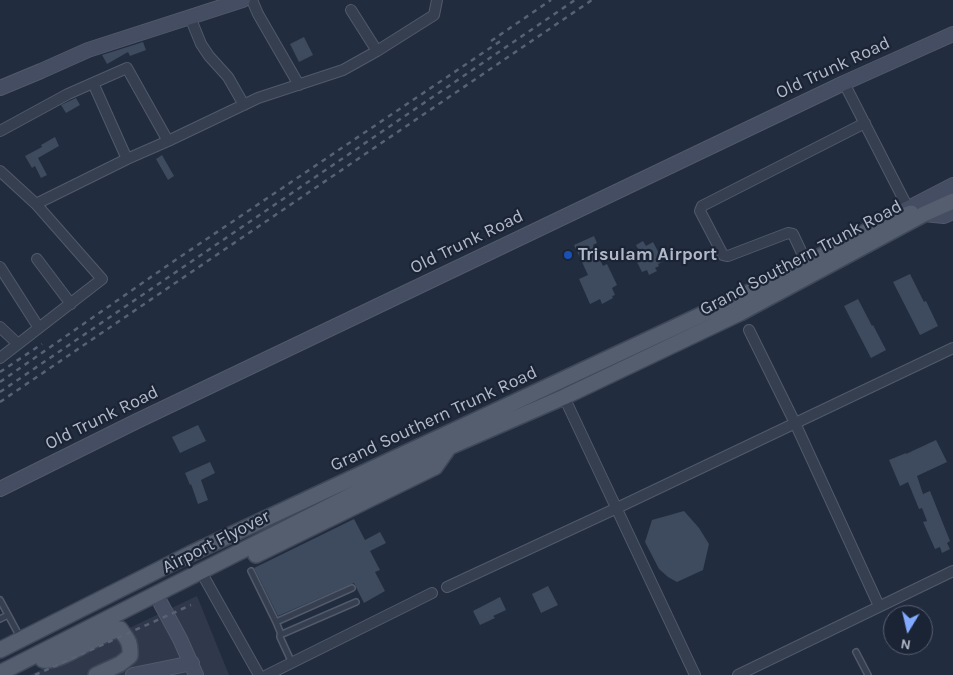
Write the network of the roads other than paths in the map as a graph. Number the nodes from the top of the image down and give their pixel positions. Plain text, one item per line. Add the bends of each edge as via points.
1 (243, 0) edge
2 (252, 0) edge
3 (437, 0) edge
4 (351, 10) dead end
5 (190, 17) junction
6 (953, 34) edge
7 (377, 51) junction
8 (93, 83) junction
9 (844, 83) junction
10 (299, 85) junction
11 (0, 88) edge
12 (244, 105) junction
13 (865, 123) junction
14 (0, 131) edge
15 (168, 141) junction
16 (127, 159) junction
17 (0, 172) edge
18 (953, 185) edge
19 (953, 192) edge
20 (36, 204) junction
21 (947, 205) edge
22 (908, 208) junction
23 (884, 222) junction
24 (36, 259) dead end
25 (807, 264) junction
26 (0, 267) edge
27 (71, 304) junction
28 (0, 327) edge
29 (39, 328) junction
30 (749, 330) dead end
31 (18, 344) junction
32 (953, 348) edge
33 (0, 358) edge
34 (564, 397) junction
35 (796, 424) junction
36 (450, 446) junction
37 (0, 490) edge
38 (617, 508) junction
39 (251, 571) dead end
40 (953, 571) edge
41 (205, 579) junction
42 (447, 587) dead end
43 (352, 588) dead end
44 (432, 593) dead end
45 (0, 600) edge
46 (160, 602) junction
47 (356, 602) dead end
48 (879, 606) junction
49 (8, 615) junction
50 (0, 619) edge
51 (276, 622) junction
52 (281, 634) junction
53 (21, 639) junction
54 (0, 650) edge
55 (856, 652) dead end
56 (43, 660) junction
57 (292, 663) junction
58 (187, 670) edge
59 (0, 673) edge
60 (14, 675) edge
61 (96, 675) edge
62 (132, 675) edge
63 (259, 675) edge
64 (267, 675) edge
65 (695, 675) edge
66 (738, 675) edge
67 (868, 675) edge

1 - 5 street
2 - 10 street
3 - 7 street via 434,15
4 - 7 street
5 - 11 street via 88,50
5 - 12 street via 201,44 228,77
6 - 9 street, Old Trunk Road
7 - 10 street via 344,70
8 - 14 street
8 - 15 street via 127,68
8 - 16 street
9 - 13 street
9 - 37 street, Old Trunk Road via 135,422
10 - 12 street
12 - 15 street
13 - 22 street
13 - 25 street via 700,208 723,255 791,233
15 - 16 street
16 - 20 street
17 - 20 street
18 - 22 street
19 - 21 main road
20 - 27 street via 102,279
21 - 23 main road, Grand Southern Trunk Road
21 - 34 main road, Grand Southern Trunk Road via 924,214 740,313
22 - 23 street
23 - 25 main road, Grand Southern Trunk Road
24 - 27 street
25 - 53 main road, Grand Southern Trunk Road via 190,554
26 - 29 street
27 - 29 street
28 - 31 street
29 - 31 street
30 - 35 street
31 - 33 street
32 - 35 street
34 - 36 main road, Grand Southern Trunk Road
34 - 38 street
35 - 38 street
35 - 48 street
36 - 41 main road via 435,467
36 - 59 main road, Airport Flyover
38 - 42 street
38 - 65 street
39 - 51 lane
40 - 48 street
41 - 46 main road
41 - 63 street
43 - 51 lane
44 - 57 street
45 - 49 lane
46 - 56 main road
46 - 58 street
47 - 52 lane
48 - 66 street
49 - 50 lane
49 - 53 lane
51 - 52 lane
52 - 57 lane
53 - 54 main road, Grand Southern Trunk Road
55 - 67 lane
56 - 60 main road
56 - 61 main road via 49,661 104,634 120,630 131,646 130,656
57 - 64 street
58 - 62 street

